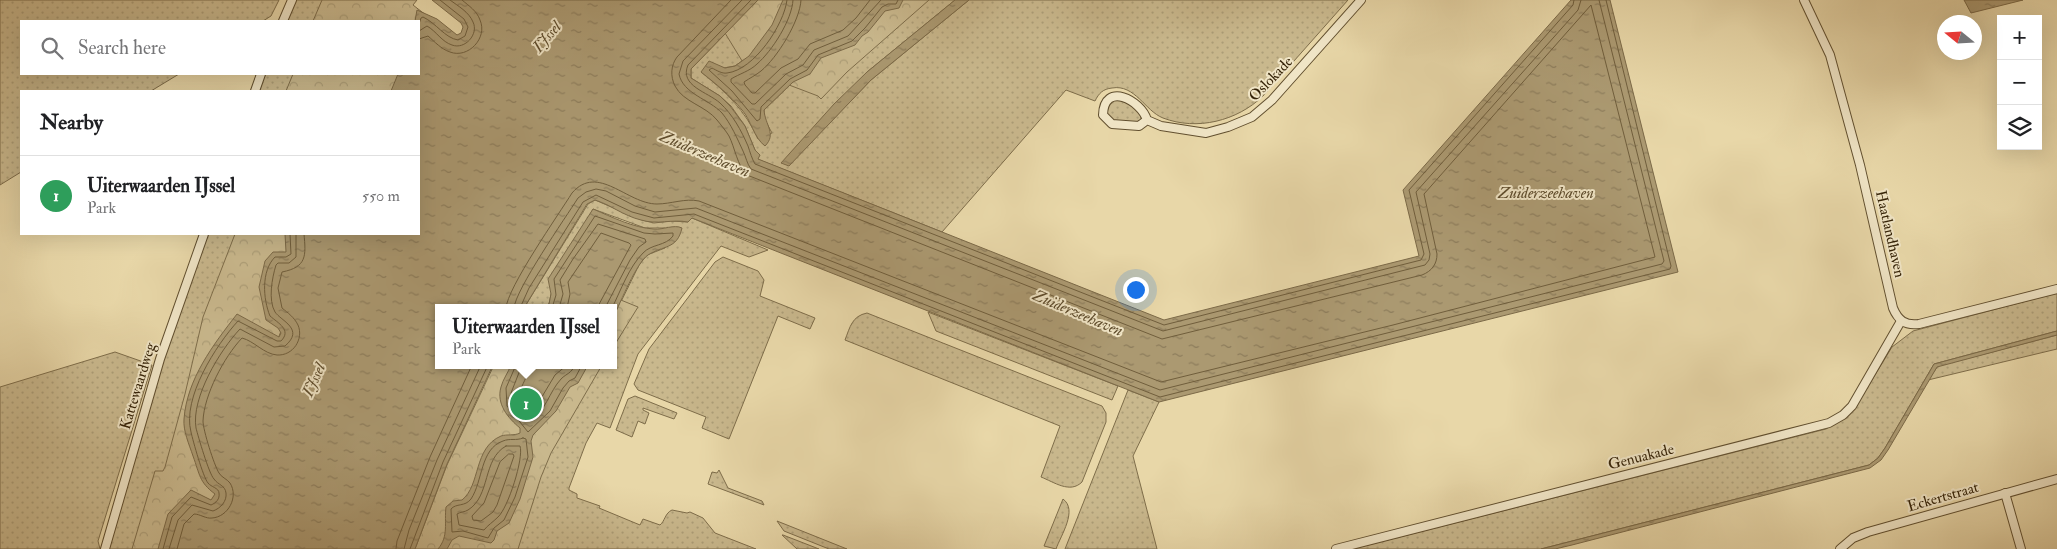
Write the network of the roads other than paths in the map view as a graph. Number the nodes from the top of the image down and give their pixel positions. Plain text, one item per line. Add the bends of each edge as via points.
1 (292, 0) edge
2 (1361, 0) edge
3 (1804, 0) edge
4 (282, 20) edge
5 (261, 75) edge
6 (255, 90) edge
7 (1148, 120) junction
8 (204, 235) edge
9 (2057, 288) edge
10 (1901, 321) junction
11 (2057, 479) edge
12 (2005, 493) junction
13 (105, 549) edge
14 (1336, 549) edge
15 (1840, 549) edge
16 (2021, 549) edge

1 - 4 street
2 - 7 street, Oslokade via 1272,100 1252,117 1206,133 1161,126
3 - 10 street, Haatlandhaven via 1830,54 1893,308
5 - 6 street
7 - 7 street, Oslokade via 1145,111 1122,96 1114,96 1103,107 1103,115 1112,124 1139,126
8 - 13 street, Kattewaardweg via 160,359
9 - 10 street via 1919,324
10 - 14 street, Genuakade via 1852,406 1829,423
11 - 12 street, Eckertstraat
12 - 15 street, Eckertstraat via 1868,532 1853,538
12 - 16 street

